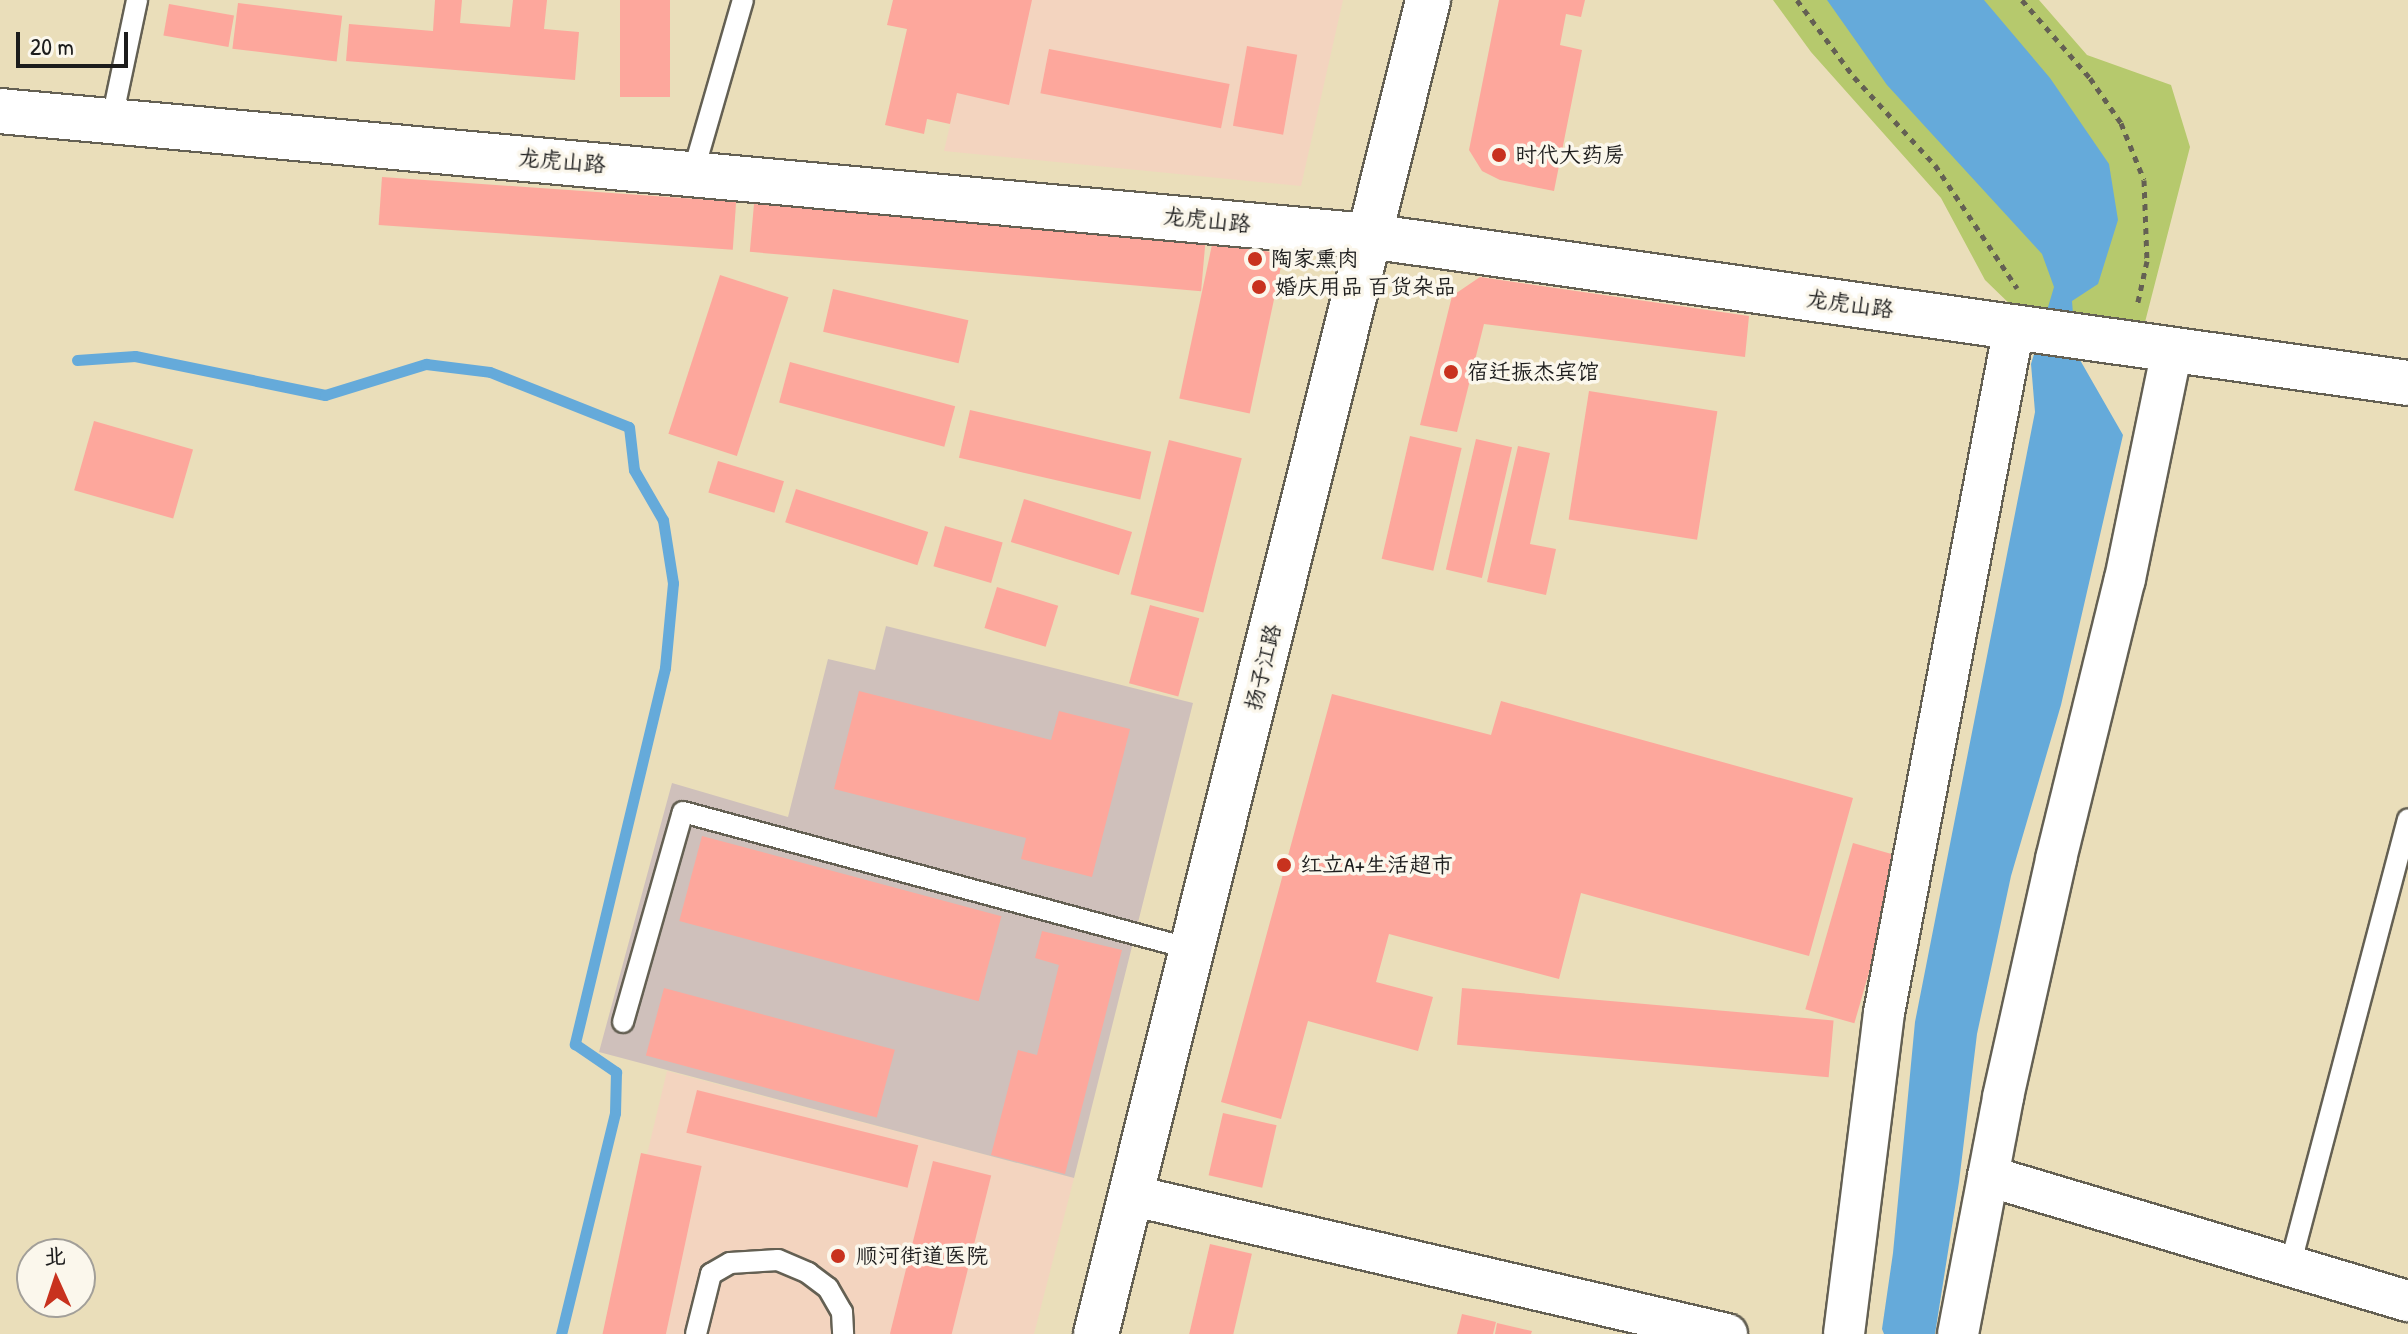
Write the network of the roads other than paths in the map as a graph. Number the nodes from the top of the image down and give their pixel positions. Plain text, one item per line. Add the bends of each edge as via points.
1 (137, 0) edge
2 (743, 0) edge
3 (1428, 0) edge
4 (0, 111) edge
5 (112, 119) junction
6 (693, 173) junction
7 (1369, 236) junction
8 (2014, 327) junction
9 (2172, 350) junction
10 (2408, 383) edge
11 (2408, 819) edge
12 (1191, 949) junction
13 (623, 1022) dead end
14 (1988, 1176) junction
15 (1130, 1195) junction
16 (2290, 1266) junction
17 (2408, 1301) edge
18 (696, 1334) edge
19 (843, 1334) edge
20 (1096, 1334) edge
21 (1727, 1334) edge
22 (1844, 1334) edge
23 (1958, 1334) edge

1 - 5 lane
2 - 6 lane
3 - 7 street, 扬子江路
4 - 5 street, 龙虎山路
5 - 6 street, 龙虎山路
6 - 7 street, 龙虎山路
7 - 8 street, 龙虎山路
7 - 12 street, 扬子江路
8 - 9 street, 龙虎山路
8 - 22 street via 1884,1013
9 - 10 street, 龙虎山路
9 - 14 street
11 - 16 lane
12 - 13 lane via 683,812
12 - 15 street, 扬子江路
14 - 16 street
14 - 23 street
15 - 20 street, 扬子江路
15 - 21 street
16 - 17 street
18 - 19 lane via 711,1274 730,1263 765,1260 808,1273 828,1288 842,1312

